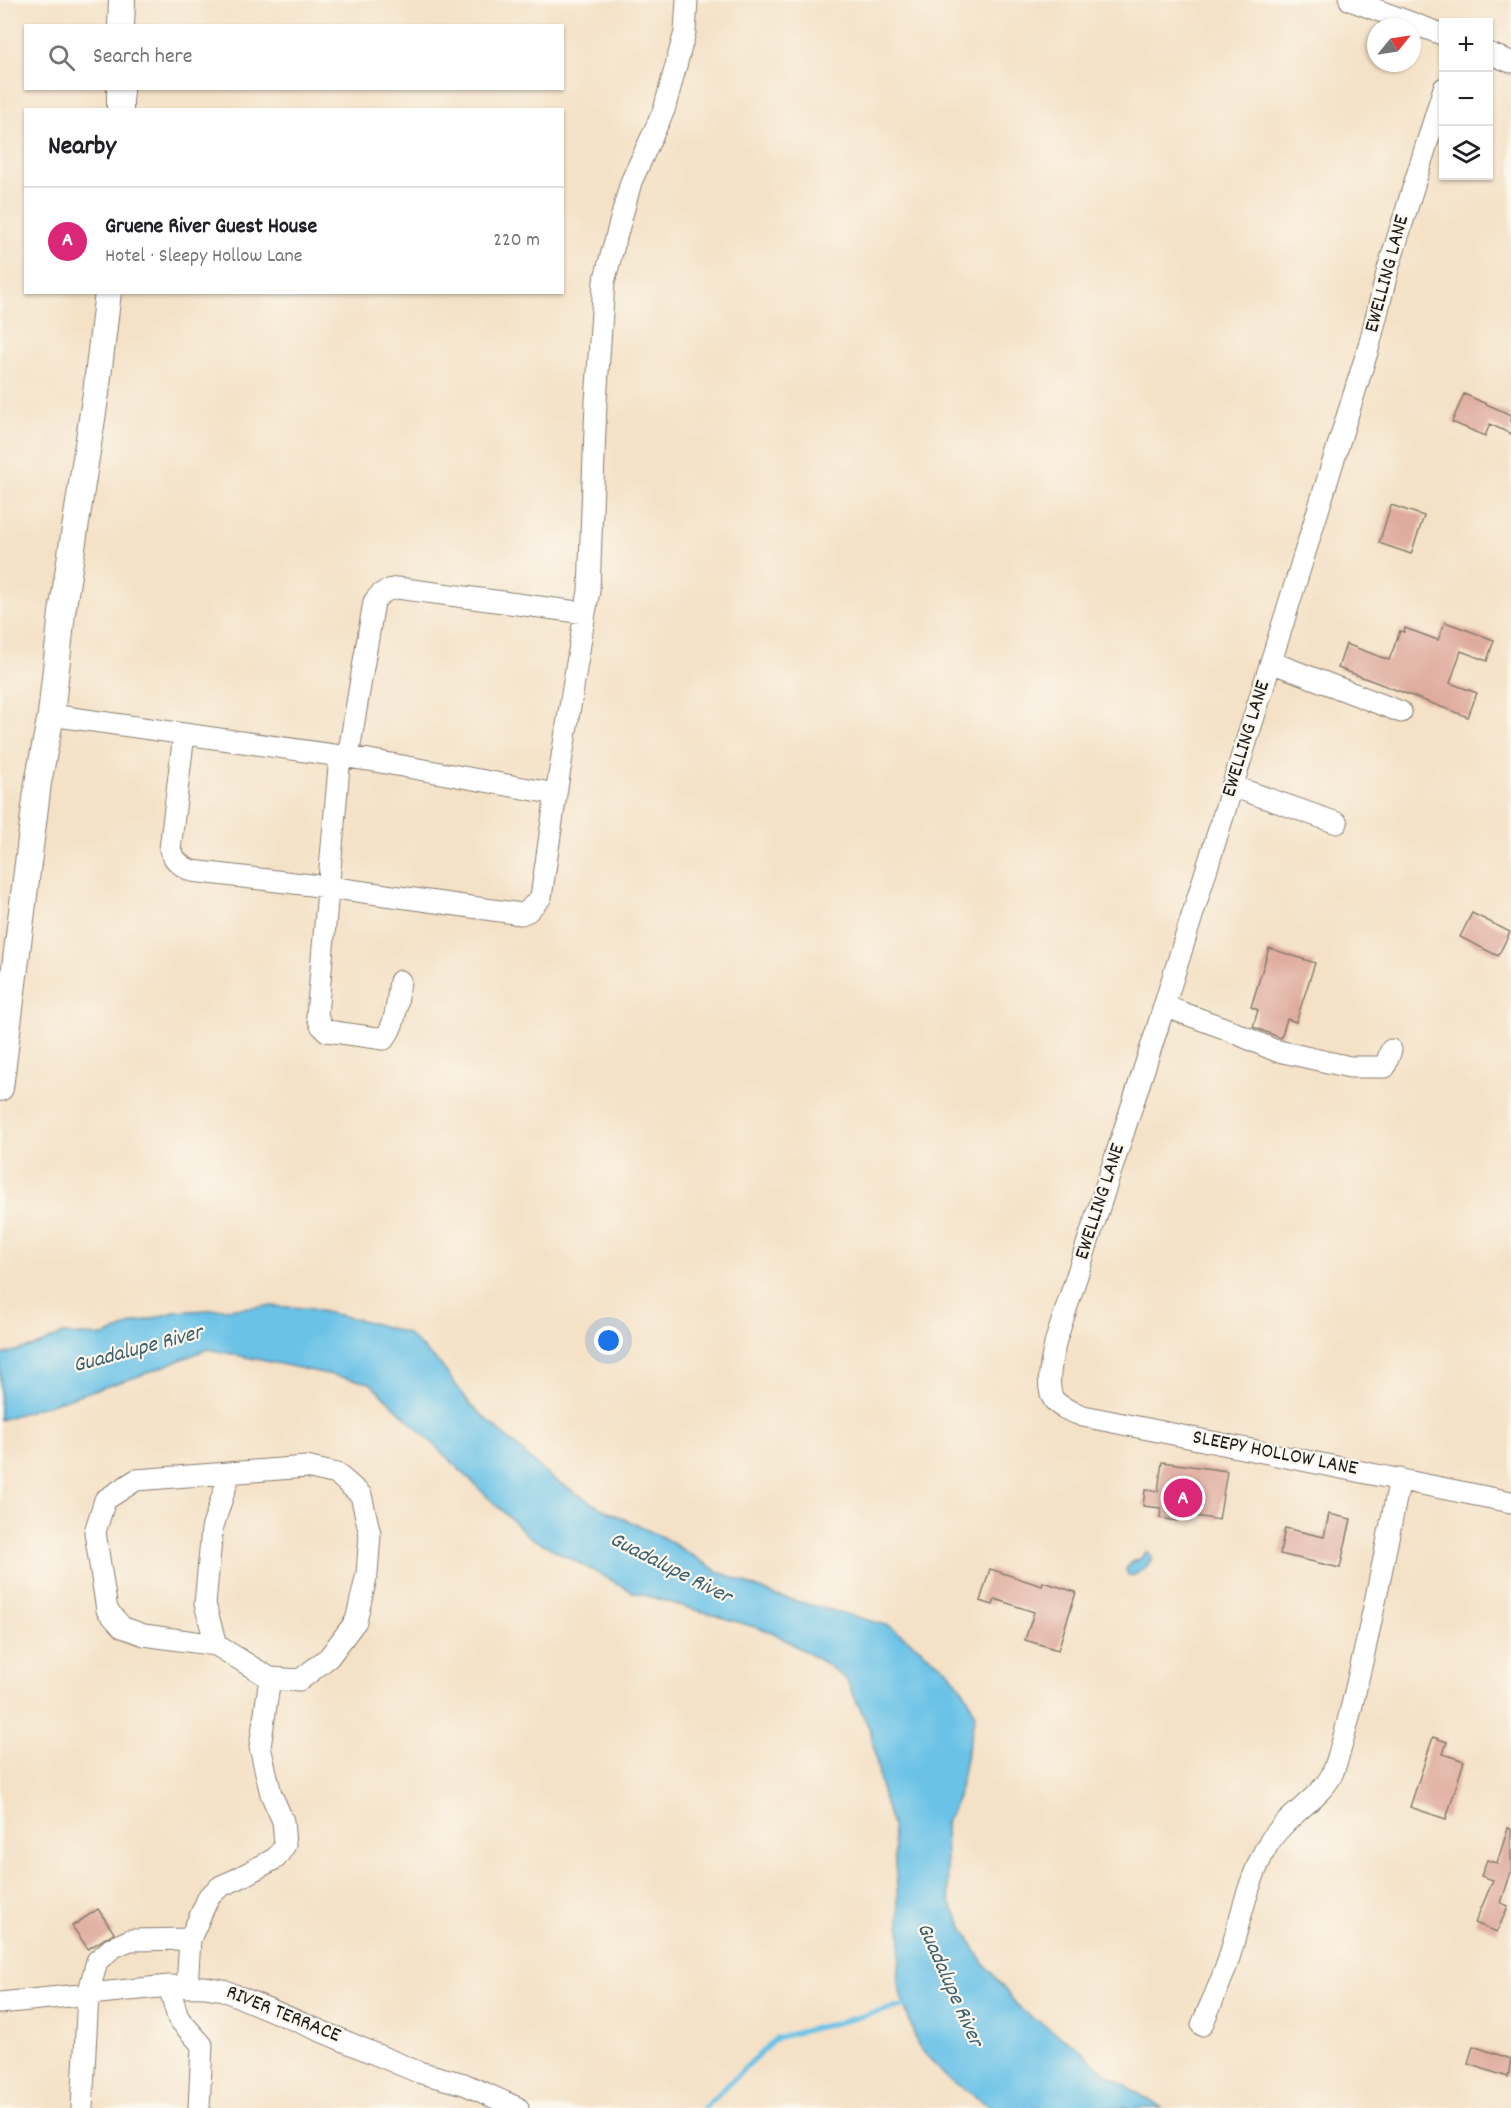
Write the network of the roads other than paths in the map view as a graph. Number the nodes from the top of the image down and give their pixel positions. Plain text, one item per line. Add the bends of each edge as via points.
1 (122, 0) edge
2 (687, 0) edge
3 (1350, 0) edge
4 (121, 24) edge
5 (1439, 33) edge
6 (1493, 55) edge
7 (1511, 62) edge
8 (120, 90) edge
9 (1439, 100) edge
10 (120, 108) edge
11 (108, 294) edge
12 (585, 614) junction
13 (1271, 662) junction
14 (1401, 712) dead end
15 (51, 715) junction
16 (184, 734) junction
17 (344, 756) junction
18 (1232, 786) junction
19 (556, 794) junction
20 (1336, 823) dead end
21 (328, 887) junction
22 (400, 981) dead end
23 (1164, 1006) junction
24 (1391, 1050) dead end
25 (0, 1089) edge
26 (1049, 1389) joint
27 (230, 1473) junction
28 (1400, 1479) junction
29 (1511, 1502) edge
30 (216, 1645) junction
31 (270, 1678) junction
32 (190, 1939) junction
33 (178, 1987) junction
34 (88, 1995) junction
35 (0, 2003) edge
36 (1202, 2025) dead end
37 (82, 2108) edge
38 (199, 2108) edge
39 (518, 2108) edge

1 - 4 main road
2 - 12 street via 685,32 664,110 631,182 604,282
3 - 5 street
6 - 7 street
8 - 10 main road
9 - 13 street, EWELLING LANE via 1369,346
11 - 15 main road
12 - 17 street via 388,589 374,602
12 - 19 street
13 - 14 street
13 - 18 street, EWELLING LANE
15 - 16 street
15 - 25 main road via 38,783
16 - 17 street
16 - 21 street via 170,849 177,862 192,871
17 - 19 street
17 - 21 street
18 - 20 street
18 - 23 street, EWELLING LANE
19 - 21 street via 541,897 521,914
21 - 22 street via 317,1015 321,1025 327,1031 384,1039 393,1024
23 - 24 street via 1274,1050 1350,1067 1385,1067
23 - 26 street, EWELLING LANE via 1056,1340
26 - 28 street, SLEEPY HOLLOW LANE via 1064,1408 1083,1416
27 - 30 street via 212,1528 205,1604
27 - 30 street via 136,1480 105,1500 95,1532 107,1610 122,1628
27 - 31 street via 306,1467 337,1474 361,1495 370,1534 367,1574 356,1621 329,1657 300,1680
28 - 29 street, SLEEPY HOLLOW LANE
28 - 36 street via 1366,1647 1332,1774 1324,1787 1272,1836 1258,1862 1228,1960
30 - 31 street
31 - 32 street via 260,1747 271,1794 284,1821 285,1845 276,1858 209,1896
32 - 33 street
32 - 34 street via 130,1940 112,1948 97,1961
33 - 34 street, RIVER TERRACE
33 - 38 street via 178,2018 201,2045
33 - 39 street, RIVER TERRACE via 205,1987 234,1994 418,2072 464,2084
34 - 35 street, RIVER TERRACE
34 - 37 street

